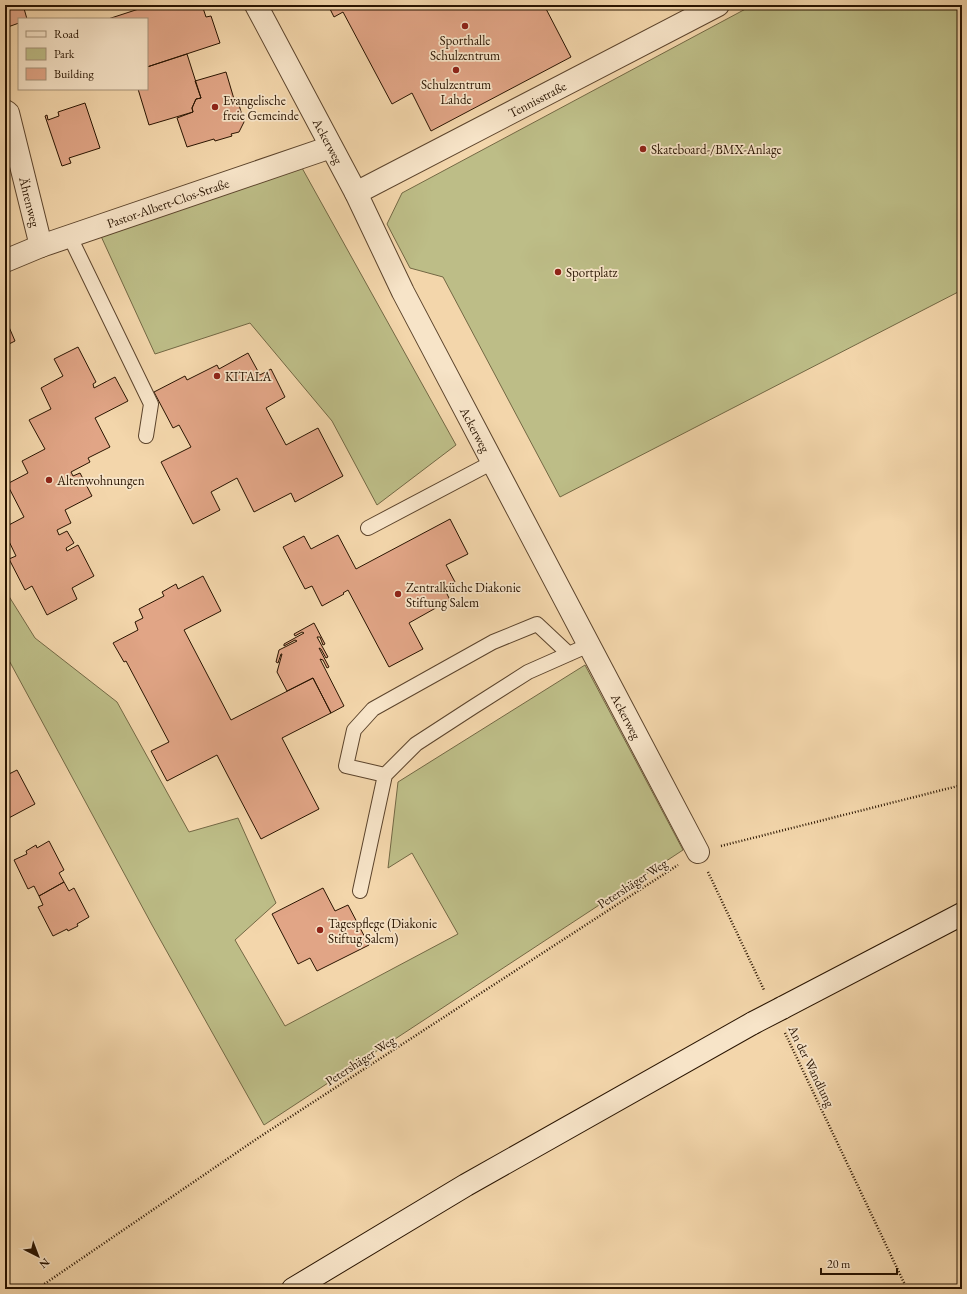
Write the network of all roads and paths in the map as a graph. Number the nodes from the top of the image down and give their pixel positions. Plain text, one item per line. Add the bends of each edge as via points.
1 (256, 5) edge
2 (718, 5) edge
3 (5, 111) edge
4 (331, 146) junction
5 (356, 193) junction
6 (70, 237) junction
7 (41, 246) junction
8 (5, 261) edge
9 (146, 436) dead end
10 (493, 462) junction
11 (368, 528) dead end
12 (589, 645) junction
13 (569, 654) junction
14 (384, 775) junction
15 (962, 785) edge
16 (698, 852) junction
17 (360, 891) dead end
18 (962, 914) edge
19 (774, 1002) junction
20 (784, 1031) dead end
21 (37, 1289) edge
22 (292, 1289) edge
23 (907, 1289) edge

1 - 4 street, Ackerweg
2 - 5 street, Tennisstraße
3 - 7 street, Ährenweg via 8,113
4 - 5 street, Ackerweg
4 - 6 street, Pastor-Albert-Clos-Straße
5 - 10 street, Ackerweg via 404,292
6 - 7 street, Pastor-Albert-Clos-Straße
6 - 9 lane via 151,404
7 - 8 street, Pastor-Albert-Clos-Straße
10 - 11 lane
10 - 12 street, Ackerweg
12 - 13 lane
12 - 16 street, Ackerweg
13 - 14 lane via 528,672 416,744
13 - 14 lane via 537,624 493,642 373,709 354,730 346,766
14 - 17 lane
15 - 16 path, Petershäger Weg
16 - 19 path
16 - 21 path, Petershäger Weg via 258,1138
18 - 19 street
19 - 22 street, bridge via 753,1023 466,1185
20 - 23 path, An der Wandlung

